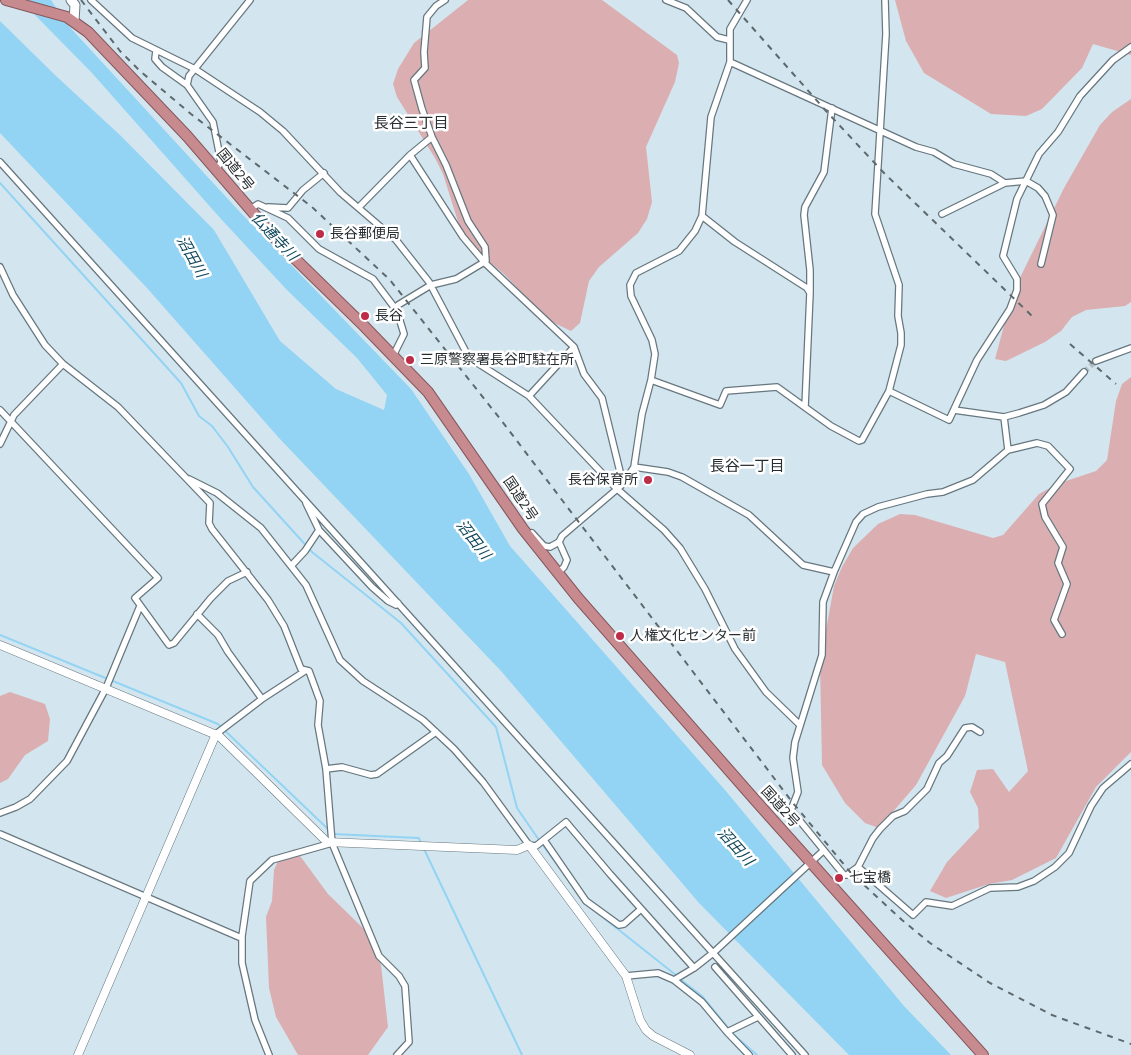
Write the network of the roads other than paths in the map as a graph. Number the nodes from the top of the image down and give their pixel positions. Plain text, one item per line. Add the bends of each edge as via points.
1 (6, 0) edge
2 (71, 0) edge
3 (91, 0) edge
4 (250, 0) edge
5 (444, 0) edge
6 (666, 0) edge
7 (746, 0) edge
8 (885, 0) edge
9 (71, 19) junction
10 (729, 40) junction
11 (1131, 47) edge
12 (156, 51) junction
13 (730, 62) junction
14 (195, 69) junction
15 (187, 86) junction
16 (832, 108) junction
17 (880, 129) junction
18 (432, 137) junction
19 (410, 155) junction
20 (0, 162) edge
21 (217, 169) junction
22 (324, 173) junction
23 (1026, 181) junction
24 (1005, 184) junction
25 (360, 206) junction
26 (264, 207) junction
27 (249, 210) junction
28 (942, 214) dead end
29 (702, 216) junction
30 (485, 263) junction
31 (1041, 264) dead end
32 (0, 267) edge
33 (431, 285) junction
34 (384, 293) junction
35 (810, 293) junction
36 (398, 305) junction
37 (400, 319) junction
38 (574, 347) junction
39 (1131, 348) edge
40 (393, 356) junction
41 (1096, 360) tunnel mouth
42 (64, 364) junction
43 (1084, 372) tunnel mouth
44 (651, 380) junction
45 (889, 392) junction
46 (529, 396) junction
47 (805, 407) junction
48 (0, 410) edge
49 (954, 410) junction
50 (1004, 417) junction
51 (10, 421) junction
52 (0, 444) edge
53 (1008, 450) junction
54 (634, 466) junction
55 (187, 480) junction
56 (623, 484) junction
57 (616, 488) junction
58 (306, 501) junction
59 (511, 511) junction
60 (318, 530) junction
61 (560, 542) junction
62 (291, 566) junction
63 (247, 572) junction
64 (558, 572) junction
65 (834, 572) junction
66 (398, 602) junction
67 (140, 606) junction
68 (197, 614) junction
69 (1062, 634) dead end
70 (0, 645) edge
71 (305, 671) junction
72 (106, 688) junction
73 (262, 699) junction
74 (800, 725) junction
75 (436, 732) junction
76 (980, 732) dead end
77 (217, 733) junction
78 (1131, 764) edge
79 (326, 769) junction
80 (0, 813) edge
81 (0, 834) edge
82 (544, 840) junction
83 (332, 843) junction
84 (533, 845) junction
85 (823, 851) junction
86 (808, 865) junction
87 (858, 866) junction
88 (145, 897) junction
89 (641, 909) junction
90 (242, 936) junction
91 (714, 951) junction
92 (715, 967) dead end
93 (694, 968) junction
94 (626, 976) junction
95 (674, 980) junction
96 (758, 1017) junction
97 (727, 1032) junction
98 (78, 1055) edge
99 (269, 1055) edge
100 (397, 1055) edge
101 (690, 1055) edge
102 (750, 1055) edge
103 (792, 1055) edge
104 (805, 1055) edge
105 (983, 1055) edge

1 - 9 highway, 国道2号
2 - 9 main road via 75,5
3 - 12 street via 132,38
4 - 14 street
5 - 18 street via 427,17 425,68 414,80
6 - 10 street via 686,8 717,37
7 - 10 street via 730,29
8 - 17 street
9 - 21 highway, 国道2号 via 111,56
10 - 13 street
11 - 23 street via 1113,60 1080,96 1058,132 1038,154
12 - 14 street
12 - 15 street via 158,63
13 - 16 street
13 - 29 street via 711,117
14 - 15 street
14 - 22 street via 260,112
15 - 21 street via 212,122 221,162
16 - 17 street
16 - 35 street via 824,172 804,215
17 - 24 street via 954,164 991,174
17 - 45 street via 875,214 898,285 901,333 899,357
18 - 19 street
18 - 30 street via 468,221 485,247
19 - 25 street
19 - 30 street via 463,237
20 - 58 street
21 - 27 highway, 国道2号
22 - 25 street via 342,193
22 - 26 street via 288,208
23 - 24 street
23 - 31 street via 1045,196 1053,214
23 - 49 street via 1017,199 1003,256 1017,279 1017,290 1010,309 977,360
24 - 28 street
25 - 33 street via 396,240
26 - 27 street via 258,204
26 - 34 street via 293,222 319,249 373,279
27 - 40 highway, 国道2号
29 - 35 street
29 - 44 street via 679,251 636,273 630,285 631,296 655,354
30 - 33 street via 456,279
30 - 38 street
32 - 42 street via 37,333
33 - 36 street
33 - 46 street via 466,352
34 - 36 street
34 - 37 street
35 - 47 street
36 - 37 street
37 - 40 street via 404,334
38 - 46 street
38 - 56 street via 584,374 602,398
39 - 41 street
40 - 59 highway, 国道2号 via 428,392
42 - 51 street
42 - 55 street via 118,407
43 - 50 street via 1059,397
44 - 47 street via 720,405 726,391 777,387
44 - 54 street
45 - 47 street via 859,441
45 - 49 street via 949,420
46 - 57 street
48 - 51 street
49 - 50 street
50 - 53 street
51 - 52 street
51 - 67 street via 158,578 135,598
53 - 65 street via 973,480 957,488 878,507 863,514 856,522
53 - 69 street via 1043,443 1070,469 1042,504 1045,517 1063,548 1058,563 1067,580 1054,620
54 - 56 street
54 - 65 street via 682,477 749,515 803,565
55 - 62 street via 216,493 261,528
55 - 63 street via 210,503 209,523 212,529
56 - 57 street
57 - 61 street via 562,536
57 - 74 street via 680,548 735,649 766,692
58 - 60 street
58 - 66 street
59 - 61 street via 515,510 544,546
59 - 64 highway, 国道2号
60 - 62 street via 306,551
60 - 66 street via 372,587 388,601 396,605
61 - 64 street via 566,560
62 - 75 street via 306,586 340,660 363,681
63 - 68 street via 228,581
63 - 71 street via 284,626 301,669
64 - 86 highway, 国道2号
65 - 74 street via 824,602 822,655
66 - 91 street
67 - 68 street via 169,646
67 - 72 street
68 - 73 street via 218,635
70 - 72 street
71 - 73 street
71 - 79 street via 309,672 318,689 318,725
72 - 77 street
72 - 80 street via 61,767 30,798
73 - 77 street
74 - 85 street via 793,758 798,792 791,810
75 - 79 street via 377,774 342,767
75 - 84 street via 483,782
76 - 87 street via 972,727 965,728 940,763 927,789 880,830
77 - 83 street via 327,842
77 - 88 street
78 - 87 street via 1103,788 1069,853 1034,881 1018,887 990,888 952,906 926,902 913,916
79 - 83 street
81 - 88 street
82 - 84 street
82 - 89 street via 586,901 619,925
82 - 89 street via 566,822
83 - 84 street via 517,850
83 - 90 street via 272,860 250,881
83 - 100 street via 379,956 405,986 409,1042
84 - 94 street
85 - 86 street
85 - 87 street via 844,875
86 - 91 street
86 - 105 highway, 国道2号
88 - 90 street
88 - 98 street
89 - 93 street
90 - 99 street via 242,963 255,1020
91 - 93 street
91 - 104 street
92 - 96 street
93 - 95 street
94 - 95 street via 658,973
94 - 101 street via 646,1030
95 - 97 street via 702,1002
96 - 97 street
96 - 103 street
97 - 102 street

